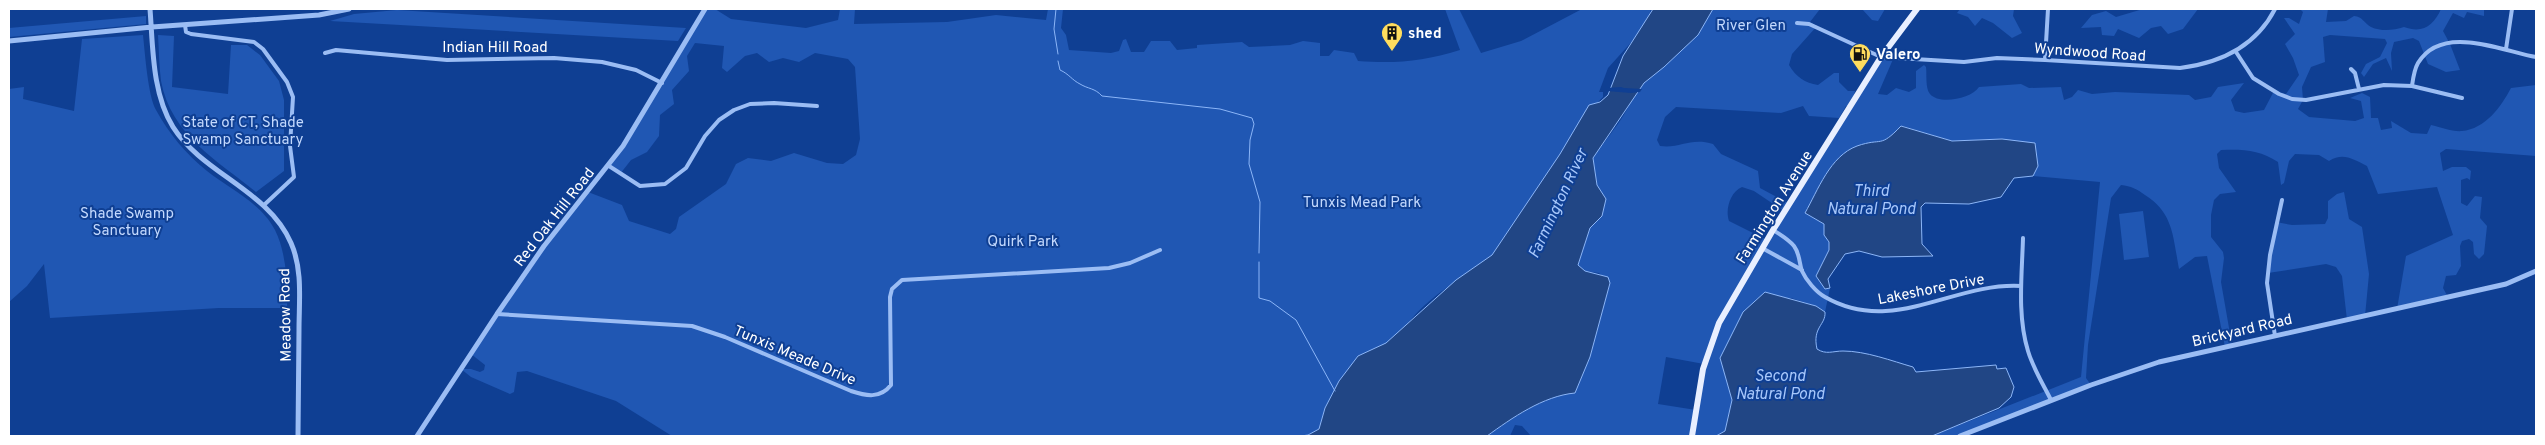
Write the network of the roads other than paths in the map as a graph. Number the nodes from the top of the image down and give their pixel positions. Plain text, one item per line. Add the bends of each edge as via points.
1 (150, 9) edge
2 (349, 9) edge
3 (705, 9) edge
4 (1917, 9) edge
5 (2048, 9) edge
6 (2275, 9) edge
7 (2512, 9) edge
8 (1797, 23) dead end
9 (184, 25) junction
10 (152, 27) junction
11 (9, 41) edge
12 (2506, 49) junction
13 (2236, 52) junction
14 (325, 53) dead end
15 (1881, 57) junction
16 (2536, 57) edge
17 (2045, 60) junction
18 (2351, 69) dead end
19 (662, 83) junction
20 (2412, 86) junction
21 (2359, 89) junction
22 (2462, 98) dead end
23 (817, 106) dead end
24 (609, 166) junction
25 (2282, 200) dead end
26 (264, 205) junction
27 (1773, 230) junction
28 (2023, 238) dead end
29 (1762, 248) junction
30 (1160, 250) dead end
31 (1802, 270) junction
32 (2536, 271) edge
33 (2021, 286) junction
34 (497, 314) junction
35 (2275, 336) junction
36 (2051, 400) junction
37 (298, 436) edge
38 (417, 436) edge
39 (1692, 436) edge
40 (1960, 436) edge

1 - 10 street, Meadow Road
2 - 9 street via 319,15
3 - 19 street, Red Oak Hill Road
4 - 15 main road, Farmington Avenue
5 - 17 street
6 - 13 street, Wyndwood Road via 2254,36
7 - 12 street
8 - 15 street via 1809,24
9 - 10 street
9 - 26 street via 190,34 254,42 287,82 293,98 290,146 294,177
10 - 11 street
10 - 26 street, Meadow Road via 160,98 172,126 202,157
12 - 16 street
12 - 20 street via 2476,42 2440,46 2425,53 2416,65
13 - 17 street, Wyndwood Road via 2201,66 2180,68
13 - 21 street via 2253,78 2292,99 2306,100
14 - 19 street, Indian Hill Road via 336,50 447,60 602,62 636,70
15 - 17 street, Wyndwood Road via 1964,62 1997,58
15 - 27 main road, Farmington Avenue
18 - 21 street
19 - 24 street, Red Oak Hill Road
20 - 21 street via 2384,85
20 - 22 street
23 - 24 street via 750,104 734,110 705,136 686,168 665,184 640,186
24 - 34 street, Red Oak Hill Road via 544,246
25 - 35 street via 2267,283
26 - 37 street, Meadow Road via 291,242 298,272
27 - 29 main road, Farmington Avenue
27 - 31 street, Lakeshore Drive via 1795,247
28 - 33 street
29 - 31 street, Lakeshore Drive
29 - 39 main road, Farmington Avenue via 1720,323 1708,352
30 - 34 street, Tunxis Meade Drive via 1109,268 902,280 892,289 890,297 892,380 886,392 870,396 692,326
31 - 33 street, Lakeshore Drive via 1822,296 1846,308 1870,312 1894,310 1998,286
32 - 35 street, Brickyard Road via 2506,284
33 - 36 street via 2028,350
34 - 38 street, Red Oak Hill Road
35 - 36 street, Brickyard Road via 2159,362
36 - 40 street, Brickyard Road

